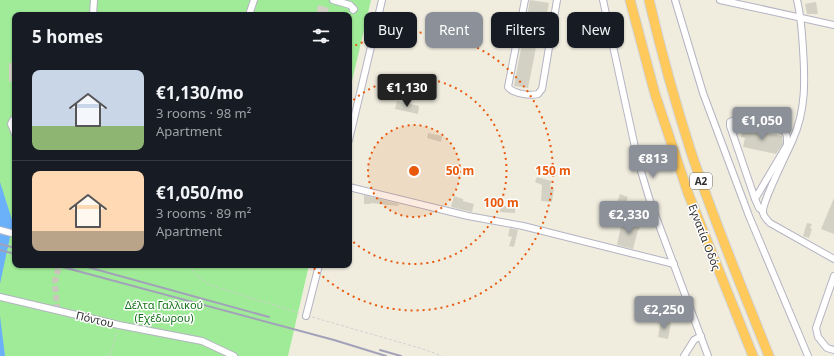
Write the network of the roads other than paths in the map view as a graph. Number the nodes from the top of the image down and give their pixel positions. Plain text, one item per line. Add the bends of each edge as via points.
1 (94, 0) edge
2 (254, 0) edge
3 (333, 0) edge
4 (382, 0) edge
5 (525, 0) edge
6 (557, 0) edge
7 (603, 0) edge
8 (630, 0) edge
9 (649, 0) edge
10 (675, 0) edge
11 (720, 0) edge
12 (797, 0) edge
13 (353, 10) dead end
14 (93, 12) edge
15 (250, 12) edge
16 (801, 18) junction
17 (834, 25) edge
18 (352, 127) edge
19 (352, 188) edge
20 (755, 199) junction
21 (763, 213) junction
22 (750, 220) junction
23 (0, 230) edge
24 (12, 233) edge
25 (834, 259) edge
26 (674, 264) junction
27 (318, 268) edge
28 (834, 276) edge
29 (0, 297) edge
30 (306, 316) dead end
31 (701, 336) junction
32 (827, 348) junction
33 (834, 350) edge
34 (234, 356) edge
35 (684, 356) edge
36 (708, 356) edge
37 (753, 356) edge
38 (769, 356) edge
39 (808, 356) edge
40 (824, 356) edge

1 - 14 street
2 - 15 street
3 - 13 street via 350,5
4 - 18 street
5 - 6 street via 508,87 512,91 534,95 542,90
7 - 26 street via 638,161
8 - 37 highway, Εγνατία Οδός / Α2 via 655,94 688,193
9 - 38 highway, Εγνατία Οδός / Α2 via 692,153
10 - 22 street via 703,93
11 - 16 street
12 - 16 street
16 - 17 street
16 - 21 street via 805,78 803,108 799,126 768,194
19 - 26 street via 468,216 523,226
20 - 20 street via 730,126 730,122 734,120 781,129 787,135 787,145
20 - 21 street
21 - 22 street
21 - 25 street via 770,223
22 - 39 street
23 - 24 street
26 - 31 street
27 - 30 street
28 - 32 street via 816,328 818,337
29 - 34 street, Πόντου via 119,325 202,341
31 - 35 street via 694,340
31 - 36 street
32 - 33 street
32 - 40 street

